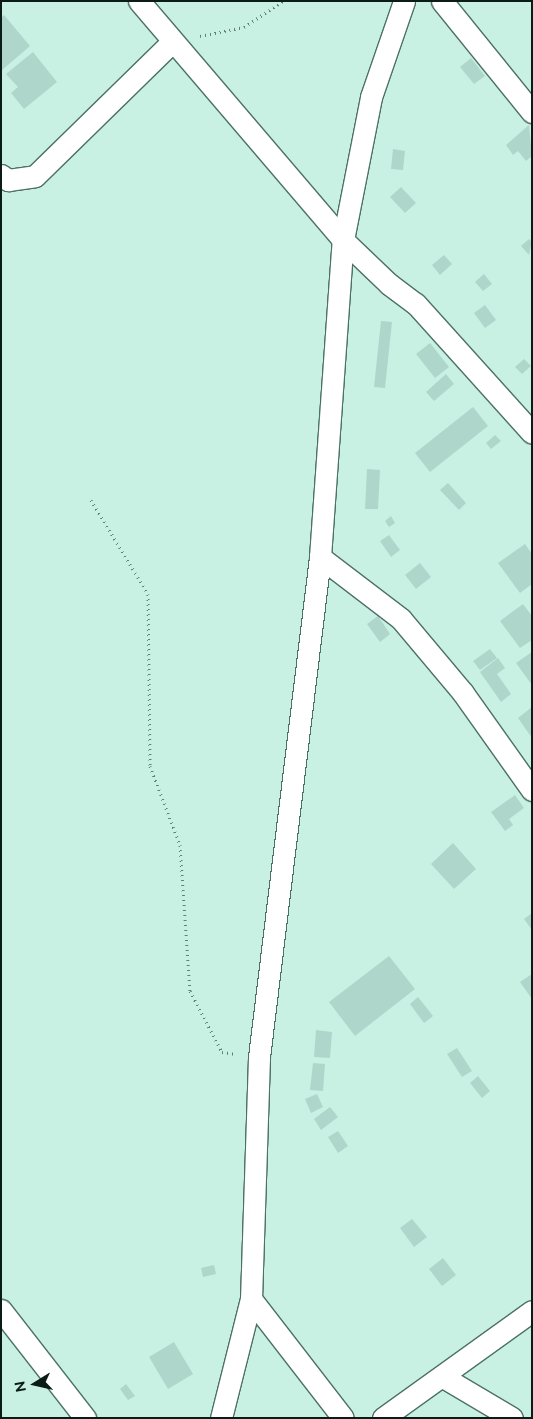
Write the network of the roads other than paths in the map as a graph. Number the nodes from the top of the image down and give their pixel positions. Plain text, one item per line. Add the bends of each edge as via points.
1 (139, 1) edge
2 (404, 1) edge
3 (442, 1) edge
4 (172, 42) junction
5 (532, 112) edge
6 (1, 176) edge
7 (343, 240) junction
8 (532, 433) edge
9 (320, 556) junction
10 (532, 790) edge
11 (251, 1299) junction
12 (532, 1311) edge
13 (2, 1313) edge
14 (443, 1377) junction
15 (86, 1418) edge
16 (221, 1418) edge
17 (343, 1418) edge
18 (383, 1418) edge
19 (512, 1418) edge

1 - 4 street
2 - 7 street via 371,97
3 - 5 street
4 - 6 street via 34,176 8,180
4 - 7 street
7 - 8 street via 389,284 416,304
7 - 9 street
9 - 10 street via 401,619 463,693
9 - 11 street via 260,1057
11 - 16 street
11 - 17 street
12 - 14 street
13 - 15 street
14 - 18 street
14 - 19 street

